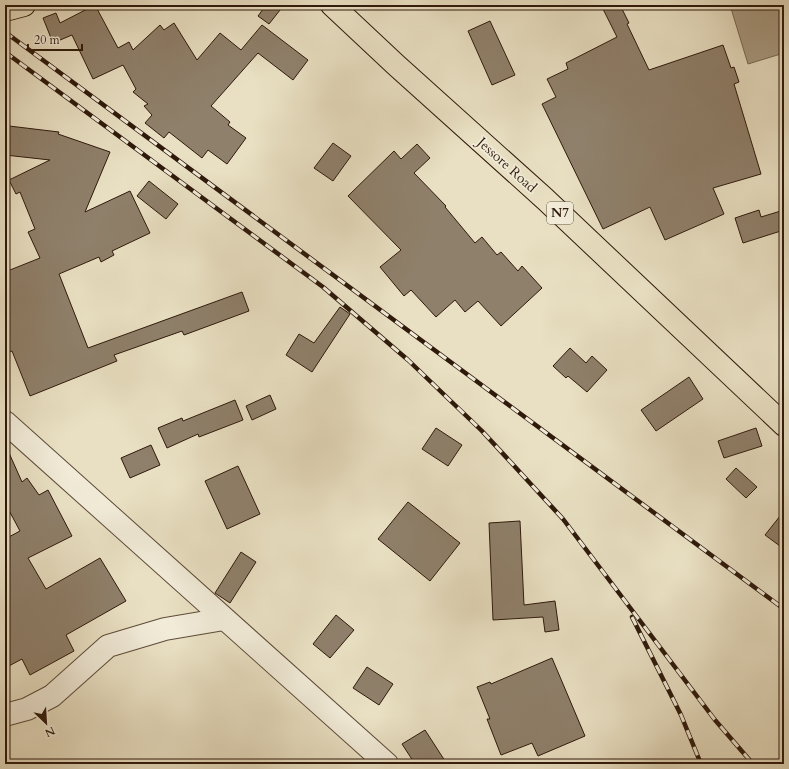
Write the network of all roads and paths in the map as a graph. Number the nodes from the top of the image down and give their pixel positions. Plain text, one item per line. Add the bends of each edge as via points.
1 (24, 5) edge
2 (332, 5) edge
3 (5, 10) edge
4 (5, 422) edge
5 (784, 425) edge
6 (224, 619) junction
7 (5, 715) edge
8 (387, 764) edge

1 - 3 main road
2 - 5 main road, Jessore Road / N7 via 545,198
4 - 6 street
6 - 7 street via 165,629 108,646 52,696
6 - 8 street

